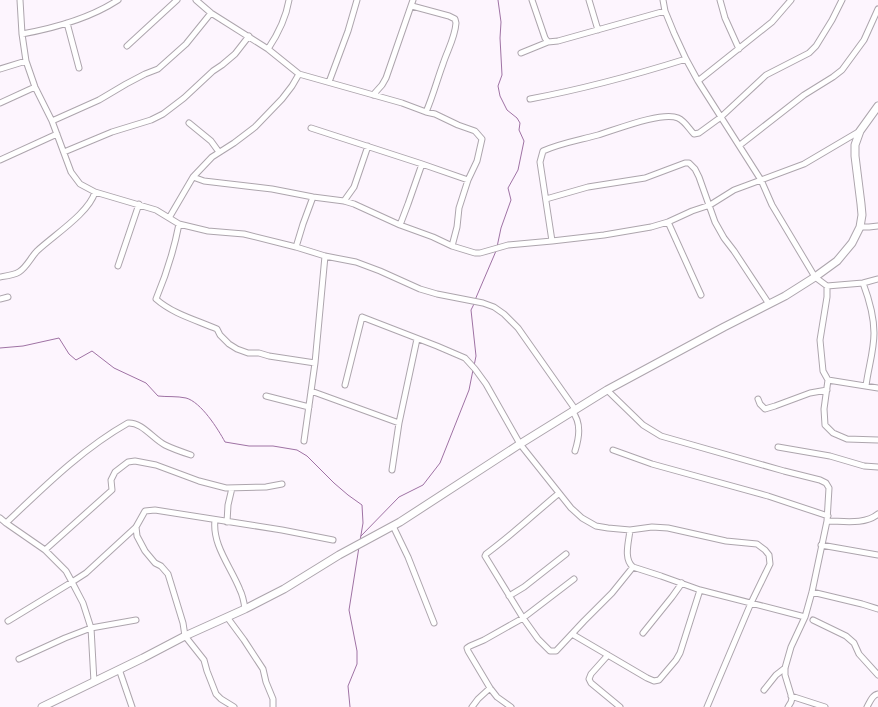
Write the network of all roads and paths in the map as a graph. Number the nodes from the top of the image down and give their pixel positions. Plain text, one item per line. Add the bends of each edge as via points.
1 (20, 0) edge
2 (118, 0) edge
3 (177, 0) edge
4 (196, 0) edge
5 (288, 0) edge
6 (358, 0) edge
7 (532, 0) edge
8 (589, 0) edge
9 (663, 0) edge
10 (720, 0) edge
11 (791, 0) edge
12 (842, 0) edge
13 (412, 3) edge
14 (878, 9) edge
15 (665, 11) junction
16 (211, 13) junction
17 (67, 24) junction
18 (598, 30) junction
19 (22, 34) junction
20 (249, 36) junction
21 (548, 42) junction
22 (127, 46) dead end
23 (268, 48) junction
24 (739, 49) junction
25 (521, 53) dead end
26 (686, 58) junction
27 (26, 62) junction
28 (79, 68) dead end
29 (0, 69) edge
30 (299, 74) junction
31 (698, 81) junction
32 (329, 82) junction
33 (35, 87) junction
34 (373, 95) junction
35 (530, 98) dead end
36 (0, 103) edge
37 (878, 106) edge
38 (426, 112) junction
39 (721, 117) junction
40 (52, 121) junction
41 (189, 123) dead end
42 (311, 128) dead end
43 (860, 131) junction
44 (57, 134) junction
45 (740, 145) junction
46 (368, 146) junction
47 (64, 152) junction
48 (219, 152) junction
49 (0, 160) edge
50 (422, 164) junction
51 (192, 177) junction
52 (468, 180) junction
53 (761, 180) junction
54 (95, 192) junction
55 (313, 197) junction
56 (546, 199) junction
57 (344, 201) junction
58 (138, 204) junction
59 (710, 205) junction
60 (169, 218) junction
61 (668, 222) junction
62 (179, 224) junction
63 (400, 225) junction
64 (878, 226) edge
65 (860, 227) junction
66 (552, 241) junction
67 (296, 246) junction
68 (452, 246) junction
69 (325, 256) junction
70 (118, 266) dead end
71 (0, 277) edge
72 (815, 277) junction
73 (878, 278) edge
74 (863, 283) junction
75 (827, 286) junction
76 (701, 295) dead end
77 (8, 297) dead end
78 (0, 299) edge
79 (769, 304) junction
80 (417, 339) junction
81 (315, 362) junction
82 (828, 380) junction
83 (345, 385) dead end
84 (866, 386) junction
85 (878, 388) edge
86 (607, 390) junction
87 (827, 390) junction
88 (312, 391) junction
89 (266, 396) dead end
90 (758, 399) dead end
91 (309, 407) junction
92 (574, 410) junction
93 (399, 423) junction
94 (878, 440) edge
95 (304, 441) dead end
96 (520, 444) junction
97 (778, 447) dead end
98 (613, 450) dead end
99 (574, 451) dead end
100 (191, 455) dead end
101 (878, 467) edge
102 (392, 470) dead end
103 (282, 484) dead end
104 (232, 488) junction
105 (558, 494) junction
106 (878, 514) edge
107 (0, 518) edge
108 (827, 518) junction
109 (215, 520) junction
110 (227, 522) junction
111 (6, 524) junction
112 (393, 526) junction
113 (136, 528) junction
114 (630, 530) junction
115 (333, 540) dead end
116 (822, 545) junction
117 (45, 550) junction
118 (566, 554) dead end
119 (878, 555) edge
120 (633, 567) junction
121 (574, 579) dead end
122 (72, 582) junction
123 (682, 583) junction
124 (700, 590) junction
125 (812, 592) junction
126 (509, 596) junction
127 (751, 604) junction
128 (246, 609) junction
129 (878, 609) edge
130 (519, 612) junction
131 (227, 617) junction
132 (805, 617) junction
133 (523, 618) junction
134 (136, 620) dead end
135 (813, 620) dead end
136 (8, 621) dead end
137 (434, 623) dead end
138 (508, 626) junction
139 (92, 628) junction
140 (643, 633) dead end
141 (572, 634) junction
142 (185, 636) junction
143 (608, 655) junction
144 (19, 659) dead end
145 (785, 668) junction
146 (119, 670) junction
147 (878, 675) edge
148 (94, 682) junction
149 (878, 686) edge
150 (490, 688) junction
151 (764, 690) dead end
152 (877, 694) edge
153 (791, 696) junction
154 (226, 705) edge
155 (42, 707) edge
156 (132, 707) edge
157 (234, 707) edge
158 (273, 707) edge
159 (472, 707) edge
160 (511, 707) edge
161 (619, 707) edge
162 (707, 707) edge
163 (788, 707) edge
164 (825, 707) edge
165 (867, 707) edge

1 - 19 street
2 - 17 street
3 - 22 street
4 - 16 street
5 - 23 street via 279,32
6 - 32 street
7 - 21 street
8 - 18 street
9 - 15 street
10 - 24 street
11 - 24 street via 772,22
12 - 39 street via 809,53 766,75
13 - 34 street via 386,78
13 - 38 street via 450,16 456,23
14 - 45 street via 864,40 842,70
15 - 18 street
15 - 26 street
16 - 20 street
16 - 40 street via 186,44 158,69
17 - 19 street
17 - 28 street
18 - 21 street
19 - 27 street
20 - 23 street
20 - 47 street via 235,54 163,114
21 - 25 street
23 - 30 street
24 - 31 street
26 - 31 street
26 - 35 street via 598,84
27 - 29 street
27 - 33 street
30 - 32 street
30 - 48 street via 282,99 256,127
31 - 39 street
32 - 34 street
33 - 36 street
33 - 40 street
34 - 38 street
37 - 43 street
38 - 52 street via 475,131 482,139
39 - 45 street
39 - 56 street via 696,134 678,118 660,118 543,151 540,162
40 - 44 street
41 - 48 street
42 - 46 street
43 - 53 street via 804,164
43 - 65 street via 855,150 862,204
44 - 47 street
44 - 49 street
45 - 53 street
46 - 50 street
46 - 57 street via 354,187
47 - 54 street via 71,172 80,184
48 - 51 street
50 - 52 street
50 - 63 street
51 - 55 street via 204,182
51 - 60 street
52 - 68 street
53 - 59 street via 734,190
53 - 72 street via 772,205
54 - 58 street
54 - 71 street via 78,216 36,252 25,266 18,272
55 - 57 street
55 - 67 street
56 - 59 street via 588,187 645,178 689,163 695,169
56 - 66 street
57 - 63 street
58 - 60 street
58 - 70 street
59 - 61 street
59 - 79 street via 724,238
60 - 62 street
61 - 66 street via 623,232
61 - 76 street
62 - 67 street
62 - 81 street via 156,299 186,317 217,329 237,349
63 - 68 street
64 - 65 street
65 - 72 street via 846,252
66 - 68 street via 508,245 480,253
67 - 69 street
69 - 81 street
69 - 92 street via 356,262 420,289 494,307 518,328
72 - 75 street
72 - 79 street
73 - 74 street
74 - 75 street
74 - 84 street via 874,332
75 - 82 street via 820,340 823,371
77 - 78 street
79 - 86 street
80 - 83 street via 362,317
80 - 93 street
80 - 96 street via 465,358 486,384
81 - 88 street
82 - 84 street
82 - 87 street
84 - 85 street
86 - 92 street
86 - 108 street via 643,425 661,436 820,480 829,488
87 - 90 street via 765,409
87 - 94 street via 824,417 830,431 847,439
88 - 91 street
88 - 93 street
89 - 91 street
91 - 95 street
92 - 96 street
92 - 99 street via 579,432
93 - 102 street
96 - 105 street
96 - 112 street
97 - 101 street
98 - 108 street via 768,496
100 - 111 street via 164,445 130,422 84,453
103 - 104 street
104 - 110 street
104 - 117 street via 199,481 156,465 130,461 115,472 111,480 112,490
105 - 114 street via 582,518 596,526
105 - 126 street via 486,554
106 - 108 street via 858,521
107 - 111 street
108 - 116 street
109 - 110 street
109 - 113 street via 147,510
109 - 128 street via 219,546
110 - 115 street
111 - 117 street
112 - 128 street
112 - 137 street
113 - 122 street
113 - 142 street via 146,551 168,574
114 - 120 street via 628,558
114 - 127 street via 668,528 762,547 769,555 770,564
116 - 119 street
116 - 125 street
117 - 122 street via 66,571
118 - 126 street
120 - 123 street
120 - 141 street
121 - 133 street
122 - 136 street
122 - 139 street
123 - 124 street
123 - 140 street
124 - 127 street
124 - 143 street via 680,653 660,680 654,681
125 - 129 street
125 - 132 street
126 - 130 street
127 - 132 street
127 - 162 street
128 - 131 street
130 - 133 street
130 - 138 street
131 - 142 street
131 - 158 street via 263,669
132 - 145 street
133 - 138 street
133 - 141 street via 550,651 556,650
134 - 139 street
135 - 147 street via 846,636
138 - 150 street via 467,648
139 - 144 street
139 - 148 street
141 - 143 street
142 - 146 street
142 - 154 street via 204,660 216,694
143 - 161 street via 589,679
145 - 151 street
145 - 153 street
146 - 148 street
146 - 156 street
148 - 155 street
149 - 152 street
150 - 159 street
150 - 160 street
152 - 165 street
153 - 163 street
153 - 164 street
154 - 157 street

